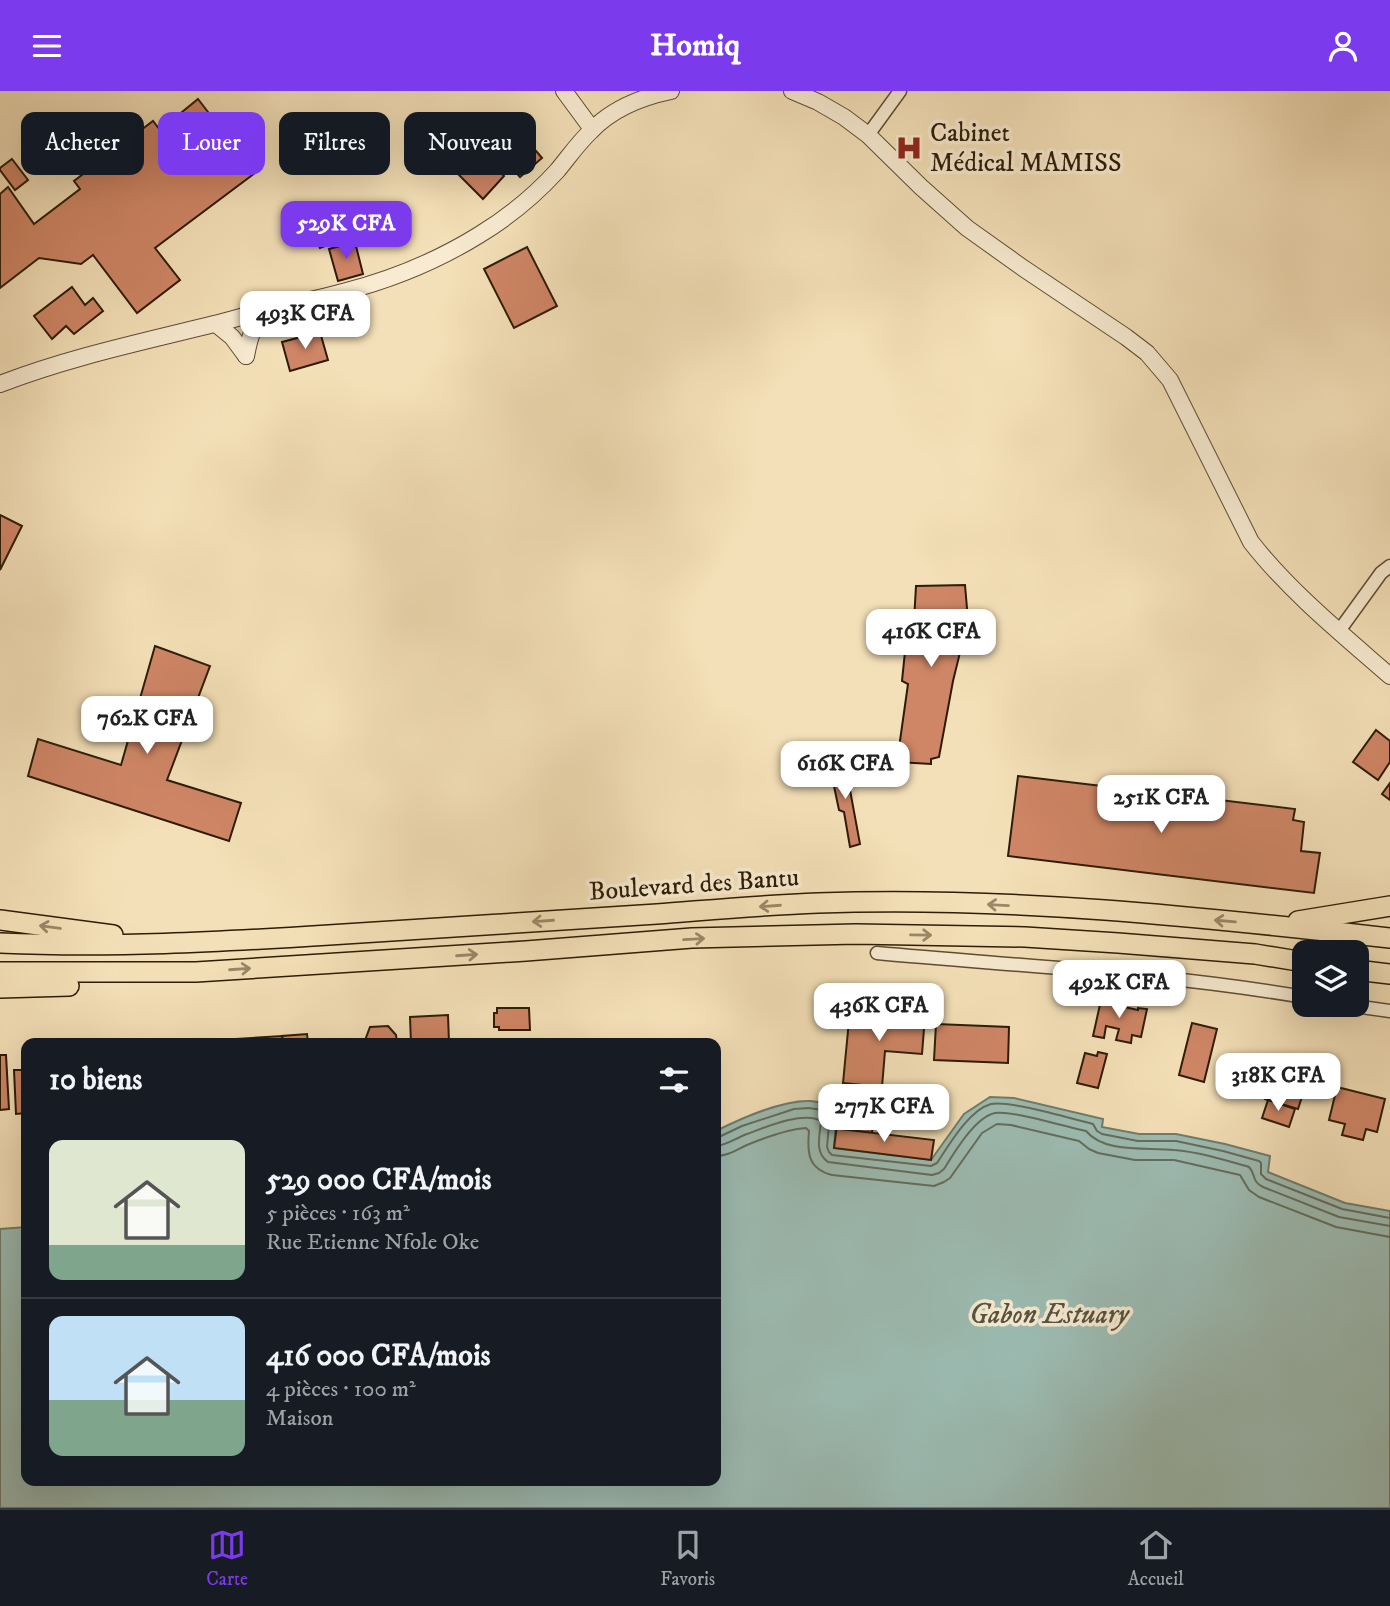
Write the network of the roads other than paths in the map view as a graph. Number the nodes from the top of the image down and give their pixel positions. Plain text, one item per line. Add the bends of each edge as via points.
1 (564, 91) edge
2 (671, 91) edge
3 (792, 91) edge
4 (900, 91) edge
5 (592, 129) junction
6 (868, 135) junction
7 (268, 310) junction
8 (216, 324) junction
9 (0, 384) edge
10 (1390, 566) edge
11 (1339, 631) junction
12 (1390, 676) edge
13 (1390, 906) edge
14 (0, 920) edge
15 (1272, 925) junction
16 (1390, 938) edge
17 (0, 943) edge
18 (166, 943) junction
19 (877, 953) dead end
20 (1292, 960) edge
21 (0, 972) edge
22 (197, 972) junction
23 (1369, 972) edge
24 (1390, 974) edge
25 (0, 988) edge
26 (1292, 995) edge
27 (1369, 1008) edge
28 (1390, 1011) edge

1 - 5 street
2 - 5 street via 629,104
3 - 6 street via 844,117
4 - 6 street
5 - 7 street via 530,197 464,244 390,278
6 - 11 street via 967,228 1147,353 1170,380 1251,541
7 - 8 street
7 - 8 street via 251,333 246,356
8 - 9 street via 105,350
10 - 11 street
11 - 12 street
13 - 15 highway
18 -> 14 highway
15 - 16 highway, Boulevard des Bantu
15 -> 18 highway, Boulevard des Bantu via 944,902 817,903
17 - 18 highway, Boulevard des Bantu
19 - 26 street via 1186,980
22 -> 20 highway, Boulevard des Bantu via 692,938 856,934 1025,937
21 - 22 highway, Boulevard des Bantu
22 - 25 highway via 180,978 119,983
23 - 24 highway
27 - 28 street

